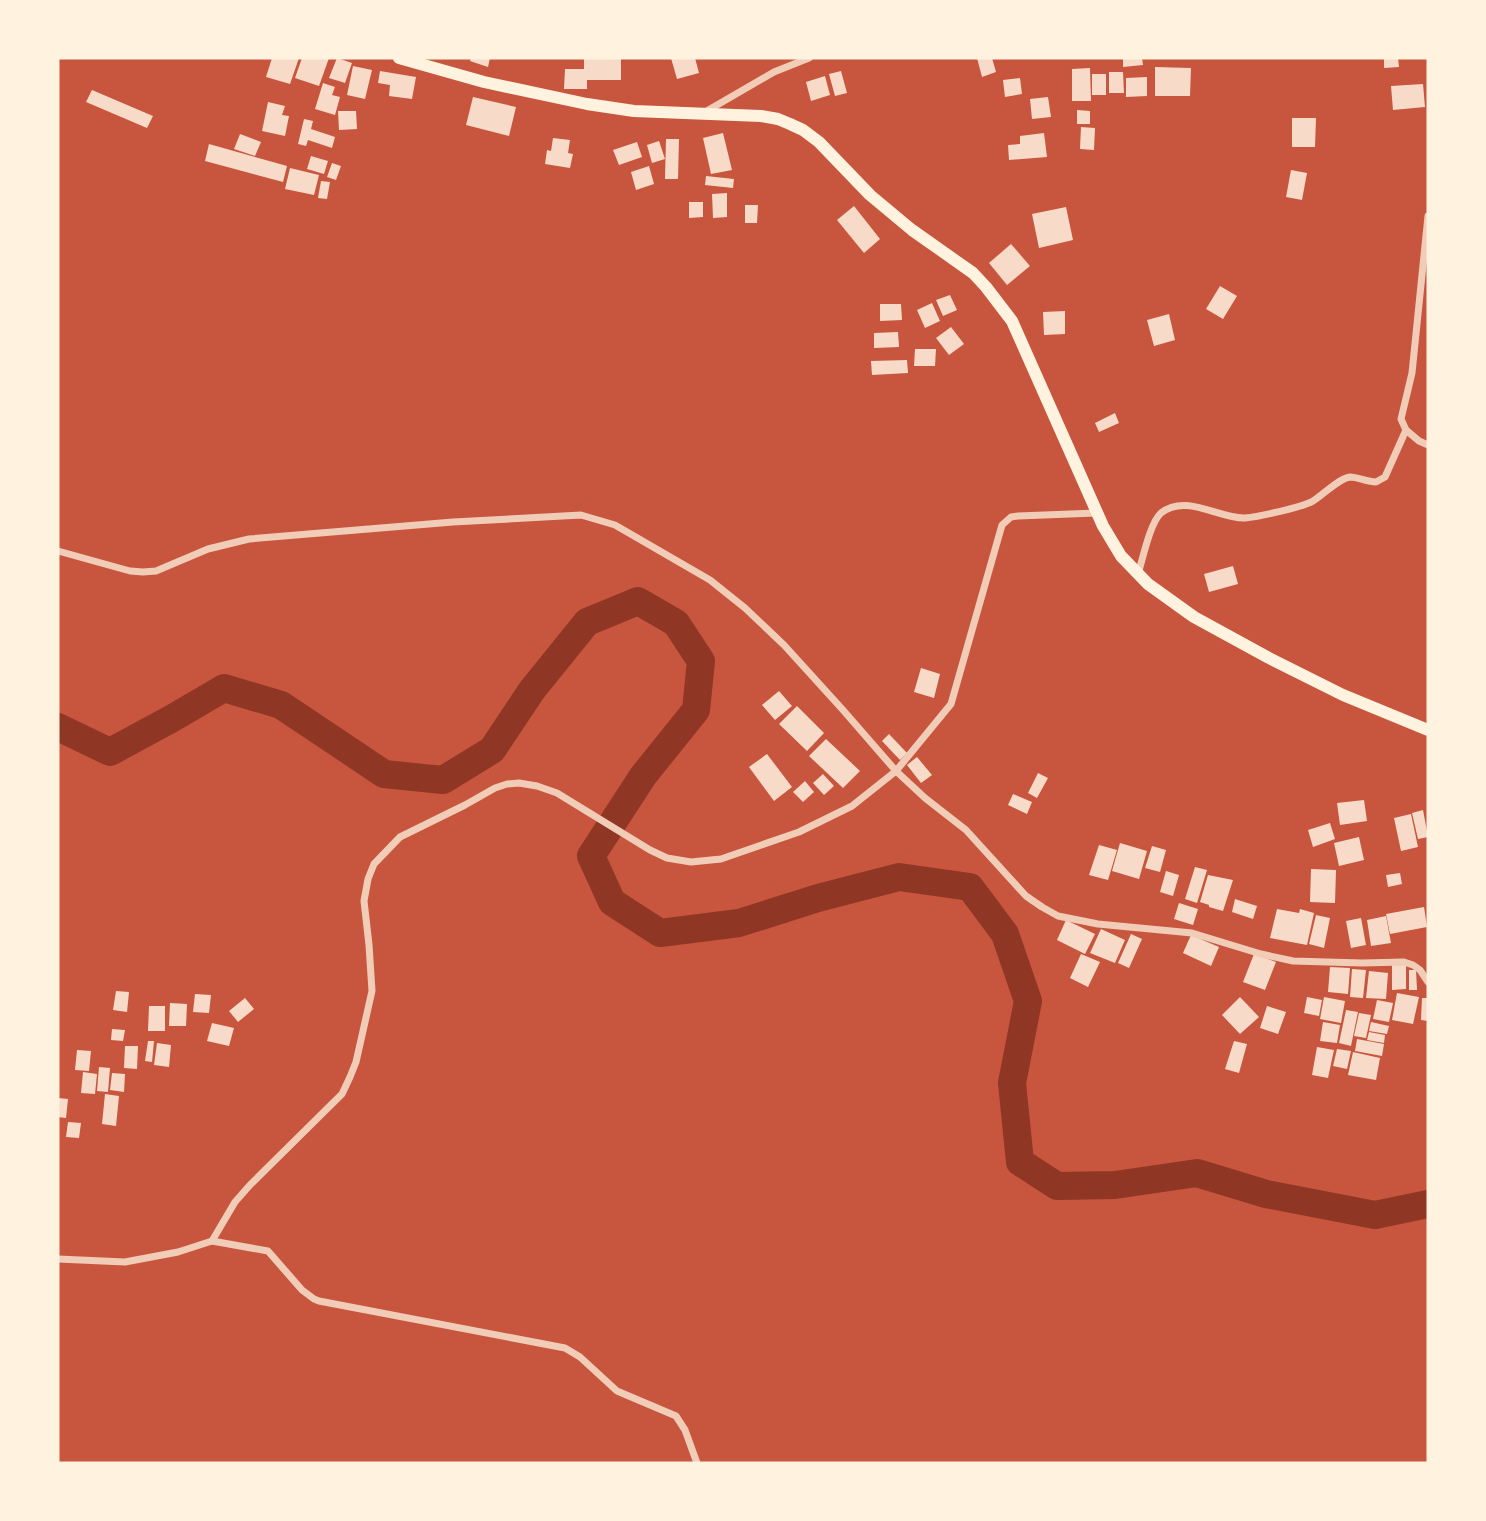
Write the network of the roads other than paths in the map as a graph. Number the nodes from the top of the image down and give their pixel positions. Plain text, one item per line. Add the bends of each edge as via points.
1 (399, 58) edge
2 (805, 58) edge
3 (705, 113) junction
4 (1428, 216) edge
5 (1406, 430) junction
6 (1428, 445) edge
7 (1096, 513) junction
8 (58, 551) edge
9 (1138, 574) junction
10 (1428, 730) edge
11 (895, 771) junction
12 (1428, 982) edge
13 (212, 1241) junction
14 (58, 1259) edge
15 (697, 1463) edge

1 - 3 main road via 587,104
2 - 3 street
3 - 7 main road via 761,116 803,130 830,151 870,195 973,273 1012,321
4 - 5 street via 1412,373 1401,419
5 - 6 street
5 - 9 street via 1385,477 1376,482 1346,478 1306,504 1248,518 1189,506 1163,512 1153,524
7 - 9 main road via 1121,556
7 - 11 street via 1018,516 1002,525 951,704
8 - 11 street via 143,572 249,539 581,515 615,525 656,548 745,608 784,645
9 - 10 main road via 1194,617 1269,658
11 - 12 street via 966,830 1026,896 1058,916 1192,933 1293,961 1404,962 1420,970
11 - 13 street via 852,806 799,832 721,859 691,862 667,858 556,793 519,783 495,788 400,837 374,864 368,880 364,901 372,991 350,1077 342,1094 235,1202
13 - 14 street via 125,1262
13 - 15 street via 268,1251 302,1290 319,1301 565,1348 617,1391 676,1416

